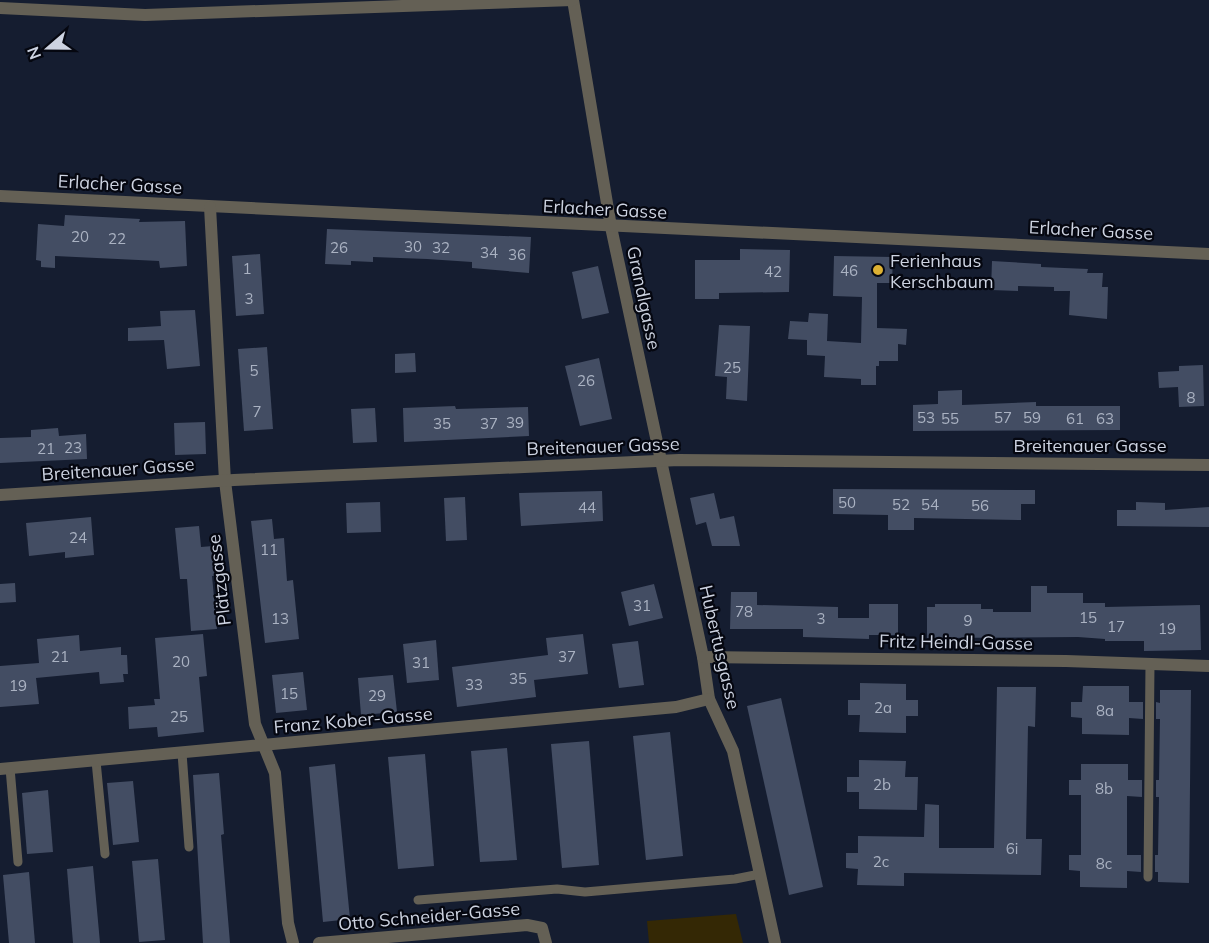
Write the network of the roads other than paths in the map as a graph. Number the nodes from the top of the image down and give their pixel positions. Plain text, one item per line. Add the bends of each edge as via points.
1 (573, 0) edge
2 (0, 8) edge
3 (0, 196) edge
4 (210, 207) junction
5 (611, 227) junction
6 (1209, 254) edge
7 (660, 461) junction
8 (1209, 465) edge
9 (225, 481) junction
10 (0, 495) edge
11 (703, 657) junction
12 (1150, 664) junction
13 (1209, 666) edge
14 (709, 699) junction
15 (264, 746) junction
16 (182, 753) junction
17 (96, 761) junction
18 (5, 769) edge
19 (189, 847) dead end
20 (105, 854) dead end
21 (18, 862) dead end
22 (760, 874) junction
23 (1148, 877) dead end
24 (418, 900) dead end
25 (293, 943) edge
26 (319, 943) edge
27 (546, 943) edge
28 (775, 943) edge

1 - 2 street via 145,15
1 - 5 street, Grandlgasse
3 - 4 street, Erlacher Gasse
4 - 5 street, Erlacher Gasse
4 - 9 street, Plätzgasse
5 - 6 street, Erlacher Gasse
5 - 7 street, Grandlgasse
7 - 8 street, Breitenauer Gasse
7 - 9 street, Breitenauer Gasse
7 - 11 street, Hubertusgasse
9 - 10 street, Breitenauer Gasse
9 - 15 street, Plätzgasse via 255,724
11 - 12 street, Fritz Heindl-Gasse
11 - 14 street, Hubertusgasse
12 - 13 street, Fritz Heindl-Gasse
12 - 23 lane
14 - 15 street, Franz Kober-Gasse via 676,707
14 - 22 street, Hubertusgasse via 733,751
15 - 16 street, Franz Kober-Gasse
15 - 25 street, Plätzgasse via 275,773
16 - 17 street, Franz Kober-Gasse
16 - 19 lane
17 - 18 street, Franz Kober-Gasse
17 - 20 lane
18 - 21 lane
22 - 24 lane via 585,892 557,889
22 - 28 street, Hubertusgasse
26 - 27 street, Otto Schneider-Gasse via 527,925 542,928

